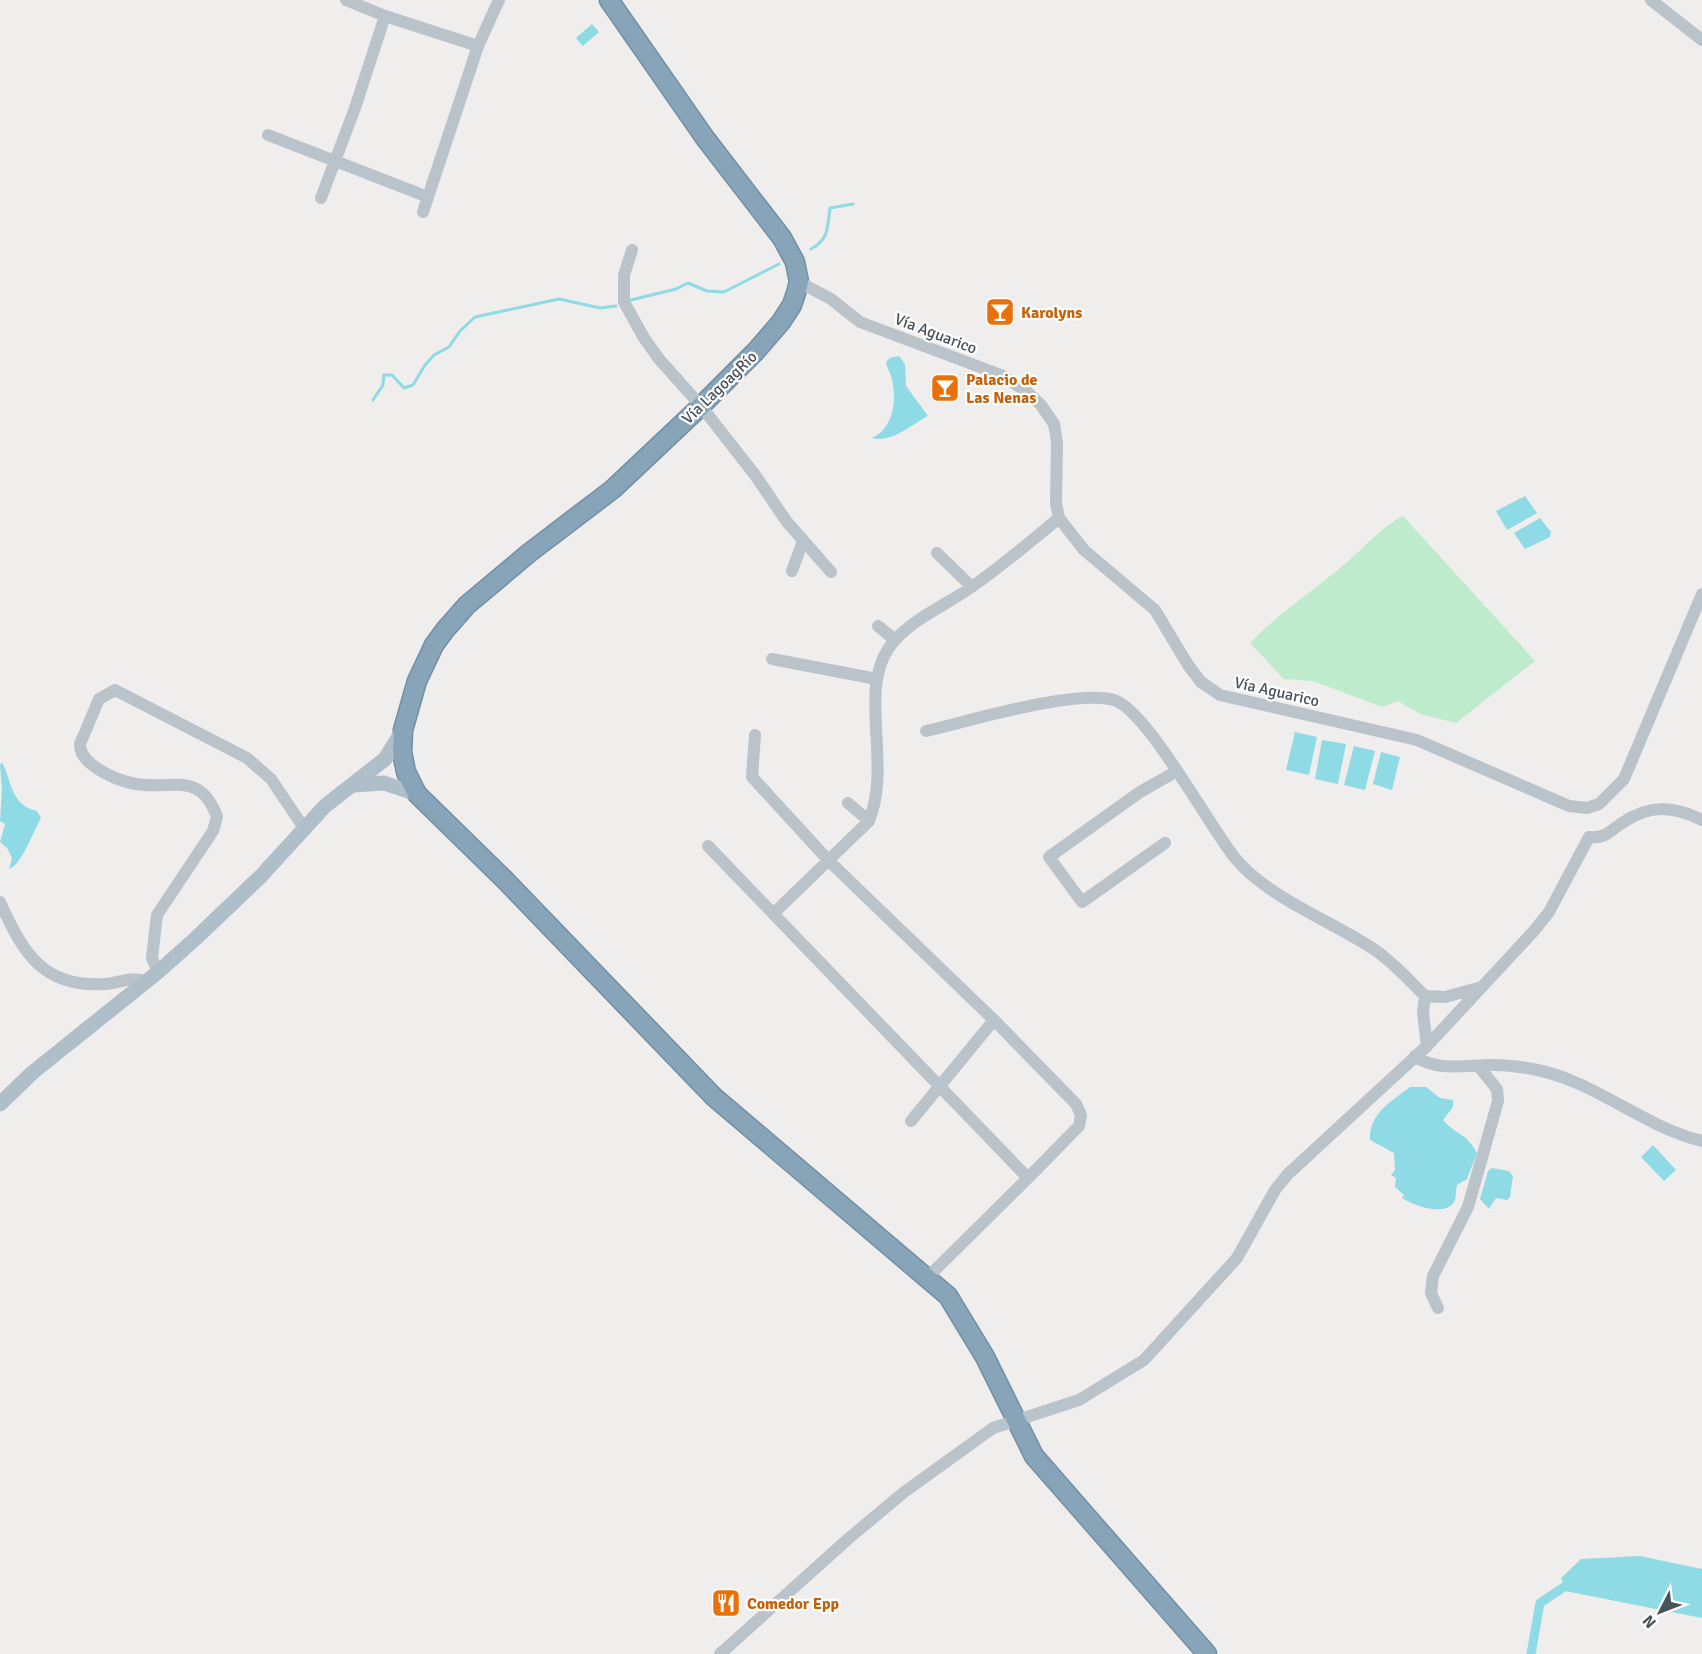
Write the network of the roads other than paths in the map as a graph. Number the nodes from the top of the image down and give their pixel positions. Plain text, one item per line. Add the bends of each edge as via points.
1 (346, 0) edge
2 (499, 0) edge
3 (609, 0) edge
4 (1651, 0) edge
5 (385, 16) junction
6 (1702, 40) edge
7 (478, 46) junction
8 (268, 135) dead end
9 (333, 161) junction
10 (321, 198) dead end
11 (428, 198) junction
12 (423, 212) dead end
13 (632, 250) dead end
14 (799, 282) junction
15 (701, 406) junction
16 (1059, 518) junction
17 (803, 541) junction
18 (937, 553) dead end
19 (792, 571) dead end
20 (831, 572) dead end
21 (972, 588) junction
22 (1702, 594) edge
23 (878, 626) dead end
24 (895, 640) junction
25 (772, 659) dead end
26 (877, 679) junction
27 (403, 730) junction
28 (926, 731) dead end
29 (755, 735) dead end
30 (1177, 771) junction
31 (354, 785) junction
32 (417, 794) junction
33 (848, 803) dead end
34 (1702, 820) edge
35 (869, 821) junction
36 (304, 828) junction
37 (1165, 843) dead end
38 (708, 846) dead end
39 (830, 862) junction
40 (0, 902) edge
41 (774, 913) junction
42 (158, 972) junction
43 (146, 982) junction
44 (1484, 987) junction
45 (1425, 996) junction
46 (994, 1020) junction
47 (1427, 1046) junction
48 (1416, 1056) junction
49 (1479, 1067) junction
50 (938, 1086) junction
51 (0, 1104) edge
52 (911, 1121) dead end
53 (1702, 1141) edge
54 (1028, 1178) junction
55 (928, 1277) junction
56 (1438, 1308) dead end
57 (1016, 1420) junction
58 (720, 1654) edge
59 (1207, 1654) edge

1 - 5 street
2 - 7 street
3 - 14 highway via 698,128 782,238 795,262
4 - 6 street
5 - 7 street
5 - 9 street
7 - 11 street
8 - 9 street
9 - 10 street
9 - 11 street
11 - 12 street
13 - 15 street via 624,275 624,302 659,359
14 - 15 highway, Vía LagoagRío via 782,322
14 - 16 street, Vía Aguarico via 831,299 860,322 1001,375 1026,391 1054,424 1058,442
15 - 17 street
15 - 27 highway, Vía LagoagRío via 612,489 453,619 427,660
16 - 21 street
16 - 22 street, Vía Aguarico via 1084,550 1155,610 1201,682 1220,695 1418,740 1569,806 1587,808 1599,804 1624,779
17 - 19 street
17 - 20 street
18 - 21 street
21 - 24 street
23 - 24 street
24 - 26 street via 885,653
25 - 26 street
26 - 35 street via 876,789
27 - 31 main road via 385,759
27 - 32 highway, Vía LagoagRío via 403,763
28 - 30 street via 1061,700 1105,698 1127,709
29 - 39 street via 752,777
30 - 37 street via 1140,792 1049,857 1082,902
30 - 45 street via 1245,868 1333,928 1387,958
31 - 32 main road via 384,783
31 - 36 main road
32 - 55 highway via 714,1097
33 - 35 street
34 - 44 street via 1668,807 1624,821 1603,837 1589,837 1549,912
35 - 39 street
36 - 42 main road via 240,897
36 - 42 street via 271,779 248,758 115,690 99,699 80,744 84,757 135,784 174,783 199,790 208,798 217,817 213,831 157,915 152,958
38 - 41 street
39 - 41 street
39 - 46 street
40 - 43 street via 26,952 53,975 70,982 96,984 130,978
41 - 50 street
42 - 43 main road
43 - 51 main road
44 - 45 street via 1445,997
44 - 47 street
45 - 47 street
46 - 50 street
46 - 54 street via 1076,1104 1081,1115 1079,1126
47 - 48 street
48 - 49 street via 1430,1065
48 - 57 street via 1288,1174 1237,1258 1144,1360 1079,1400
49 - 53 street via 1532,1069 1578,1082 1666,1129
49 - 56 street via 1497,1089 1498,1101 1468,1208 1433,1276 1431,1293
50 - 52 street
50 - 54 street
54 - 55 street
55 - 57 highway via 961,1314
57 - 58 street via 993,1428 903,1493
57 - 59 highway via 1034,1456

